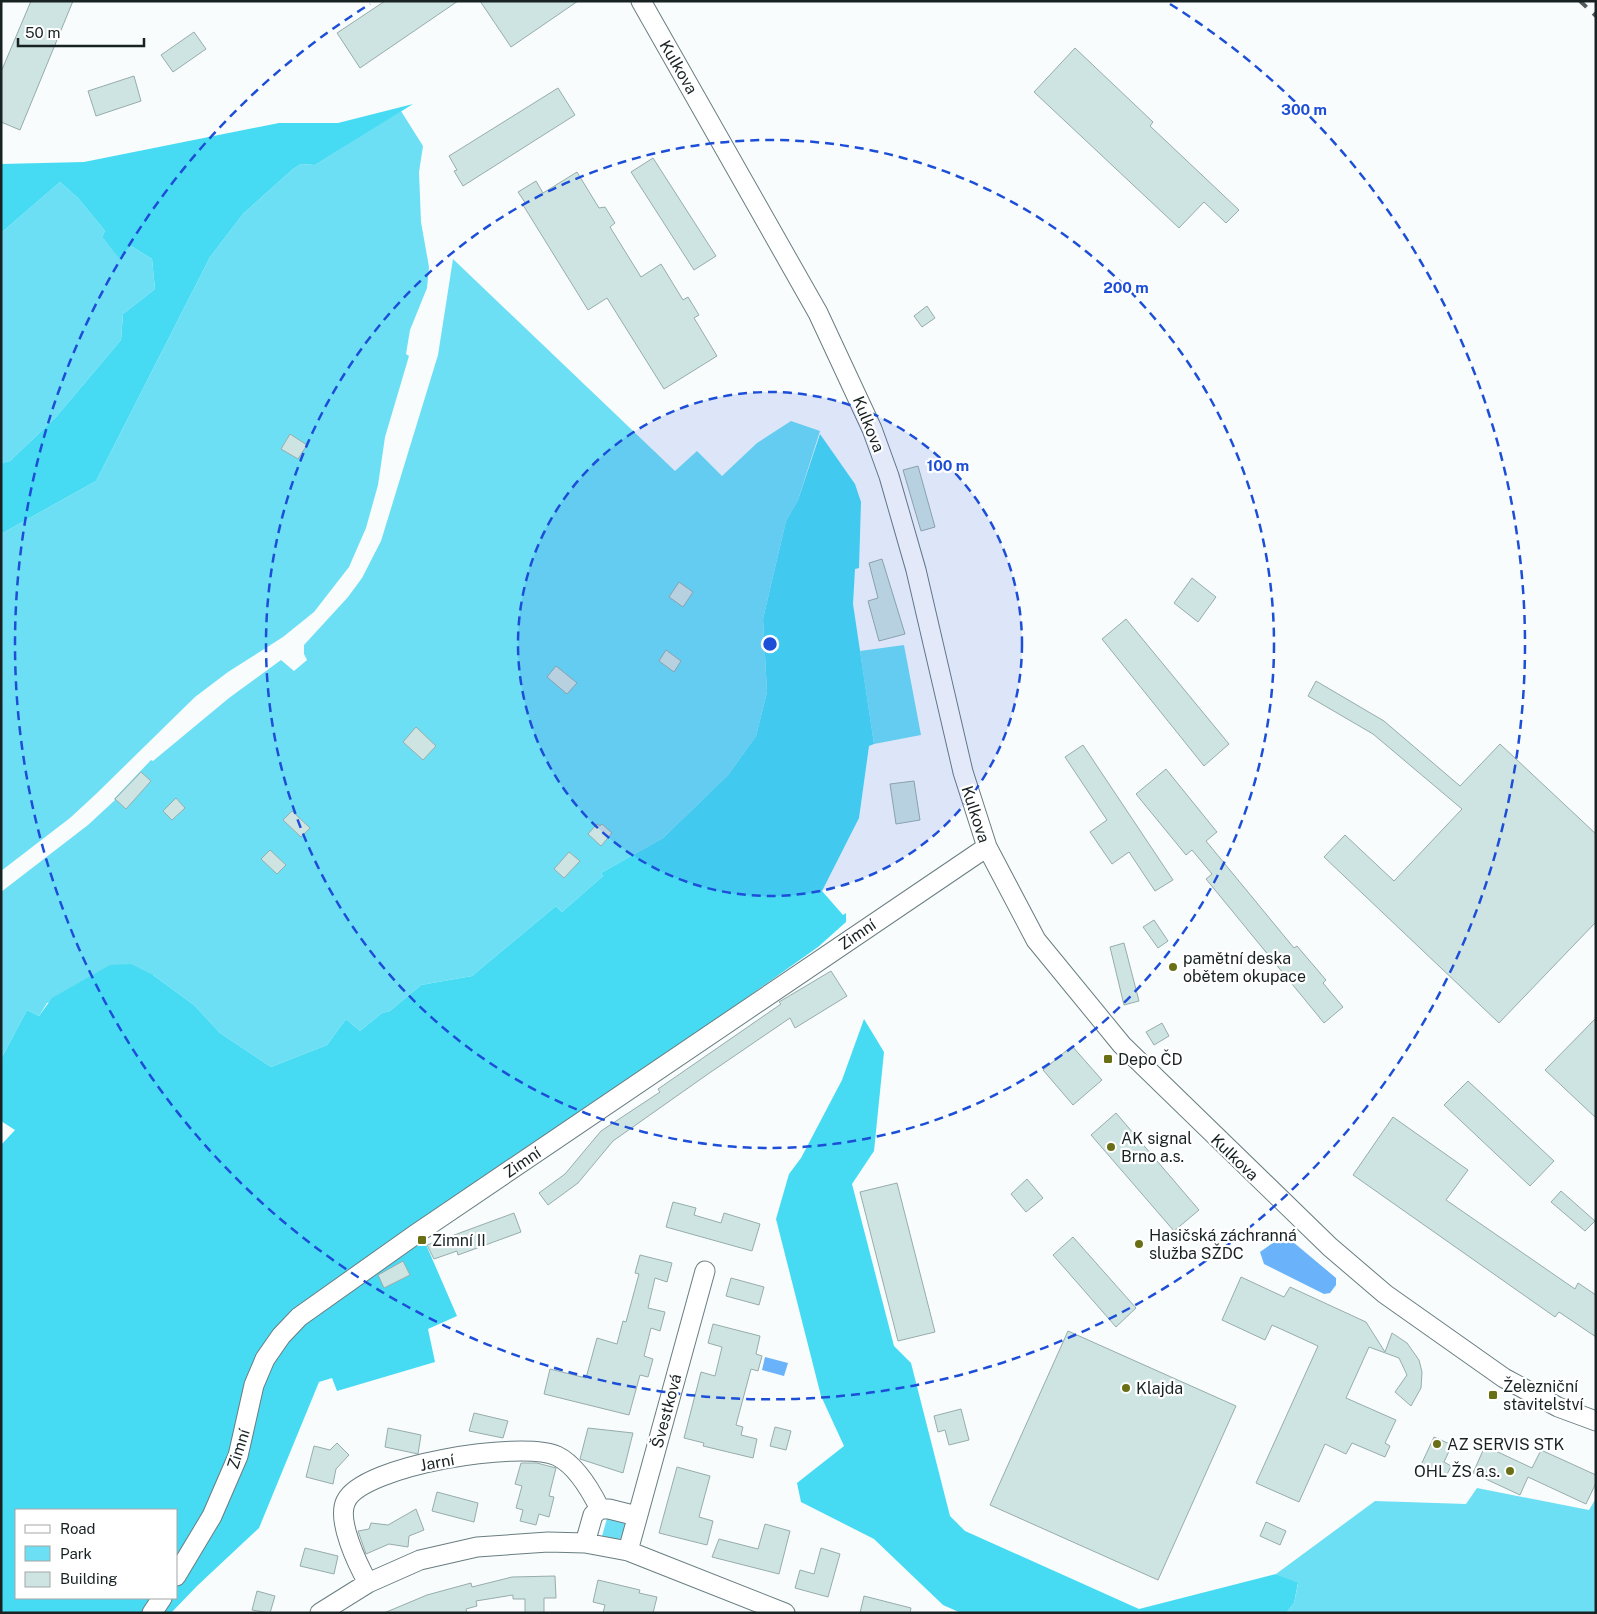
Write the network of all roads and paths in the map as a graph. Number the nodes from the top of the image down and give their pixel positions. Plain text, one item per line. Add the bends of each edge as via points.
1 (641, 1) edge
2 (987, 846) junction
3 (705, 1271) dead end
4 (1596, 1421) edge
5 (598, 1505) junction
6 (637, 1516) junction
7 (585, 1543) junction
8 (628, 1551) junction
9 (178, 1573) edge
10 (368, 1583) junction
11 (161, 1599) edge
12 (152, 1613) edge
13 (320, 1613) edge
14 (785, 1613) edge

1 - 2 street, Kulkova via 818,313 872,429 916,570 963,772
2 - 4 street, Kulkova via 1036,940 1085,1001 1145,1069 1263,1184 1385,1294 1442,1336 1504,1378 1558,1407
2 - 9 street, Zimní via 299,1317 265,1359 254,1385 235,1463 212,1516
3 - 6 street, Švestková
5 - 6 street
5 - 7 street
5 - 10 street, Jarní via 565,1461 537,1451 488,1453 431,1462 384,1475 351,1492 343,1508 346,1532
6 - 8 street, Švestková
7 - 8 street
7 - 10 street via 476,1547 420,1560
8 - 14 street
10 - 13 street
11 - 12 street

